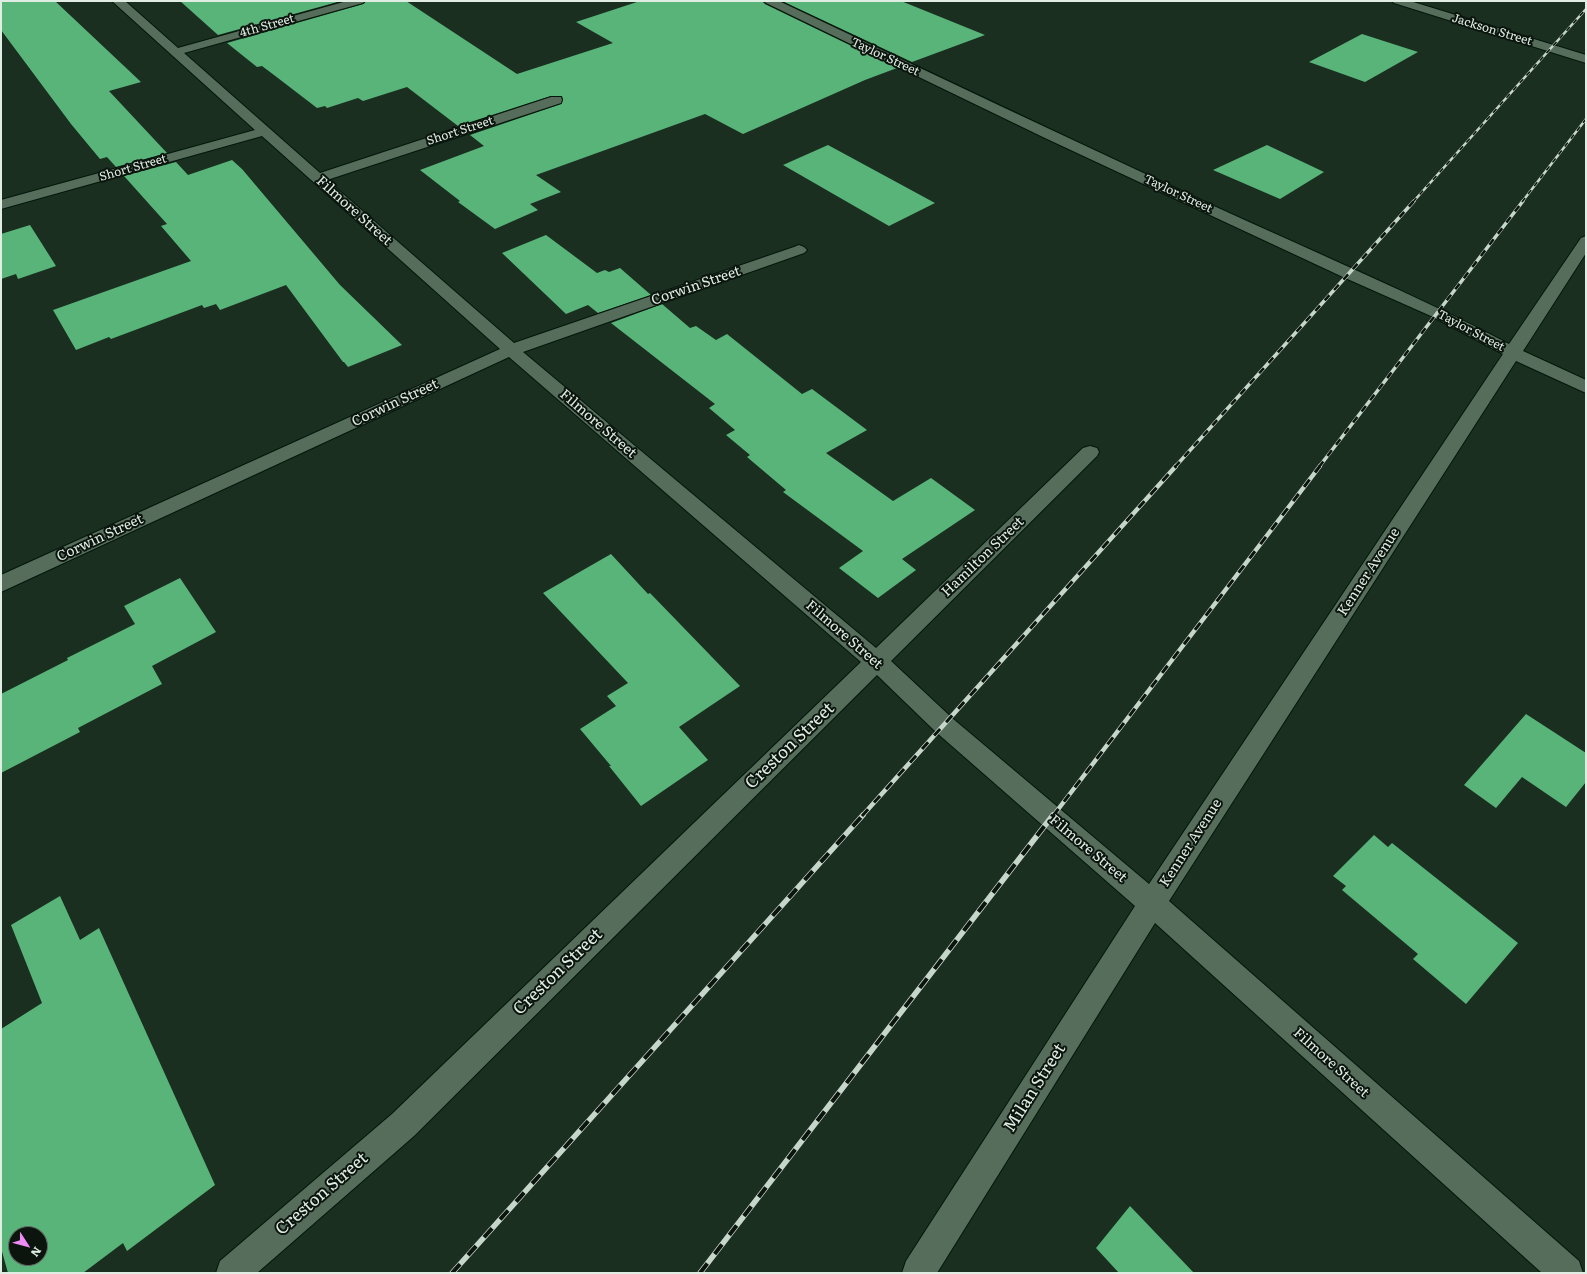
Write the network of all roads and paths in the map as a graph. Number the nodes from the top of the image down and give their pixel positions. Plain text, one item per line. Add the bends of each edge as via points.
1 (118, 1) edge
2 (359, 1) edge
3 (770, 1) edge
4 (1398, 1) edge
5 (176, 52) junction
6 (1586, 59) edge
7 (556, 100) dead end
8 (265, 131) junction
9 (318, 178) junction
10 (1, 205) edge
11 (1586, 241) edge
12 (799, 250) dead end
13 (511, 350) junction
14 (1513, 353) junction
15 (1586, 387) edge
16 (1090, 452) dead end
17 (1, 584) edge
18 (876, 662) junction
19 (1152, 903) junction
20 (232, 1273) edge
21 (918, 1273) edge
22 (1567, 1273) edge

1 - 5 street, Filmore Street
2 - 5 street, 4th Street
3 - 14 street, Taylor Street via 1050,135 1438,313
4 - 6 street, Jackson Street
5 - 8 street, Filmore Street
7 - 9 street, Short Street
8 - 9 street, Filmore Street
8 - 10 street, Short Street
9 - 13 street, Filmore Street
11 - 14 street, Kenner Avenue
12 - 13 street, Corwin Street
13 - 17 street, Corwin Street
13 - 18 street, Filmore Street
14 - 15 street, Taylor Street
14 - 19 street, Kenner Avenue
16 - 18 street, Hamilton Street
18 - 19 street, Filmore Street via 944,725
18 - 20 street, Creston Street via 403,1125
19 - 21 street, Milan Street
19 - 22 street, Filmore Street

